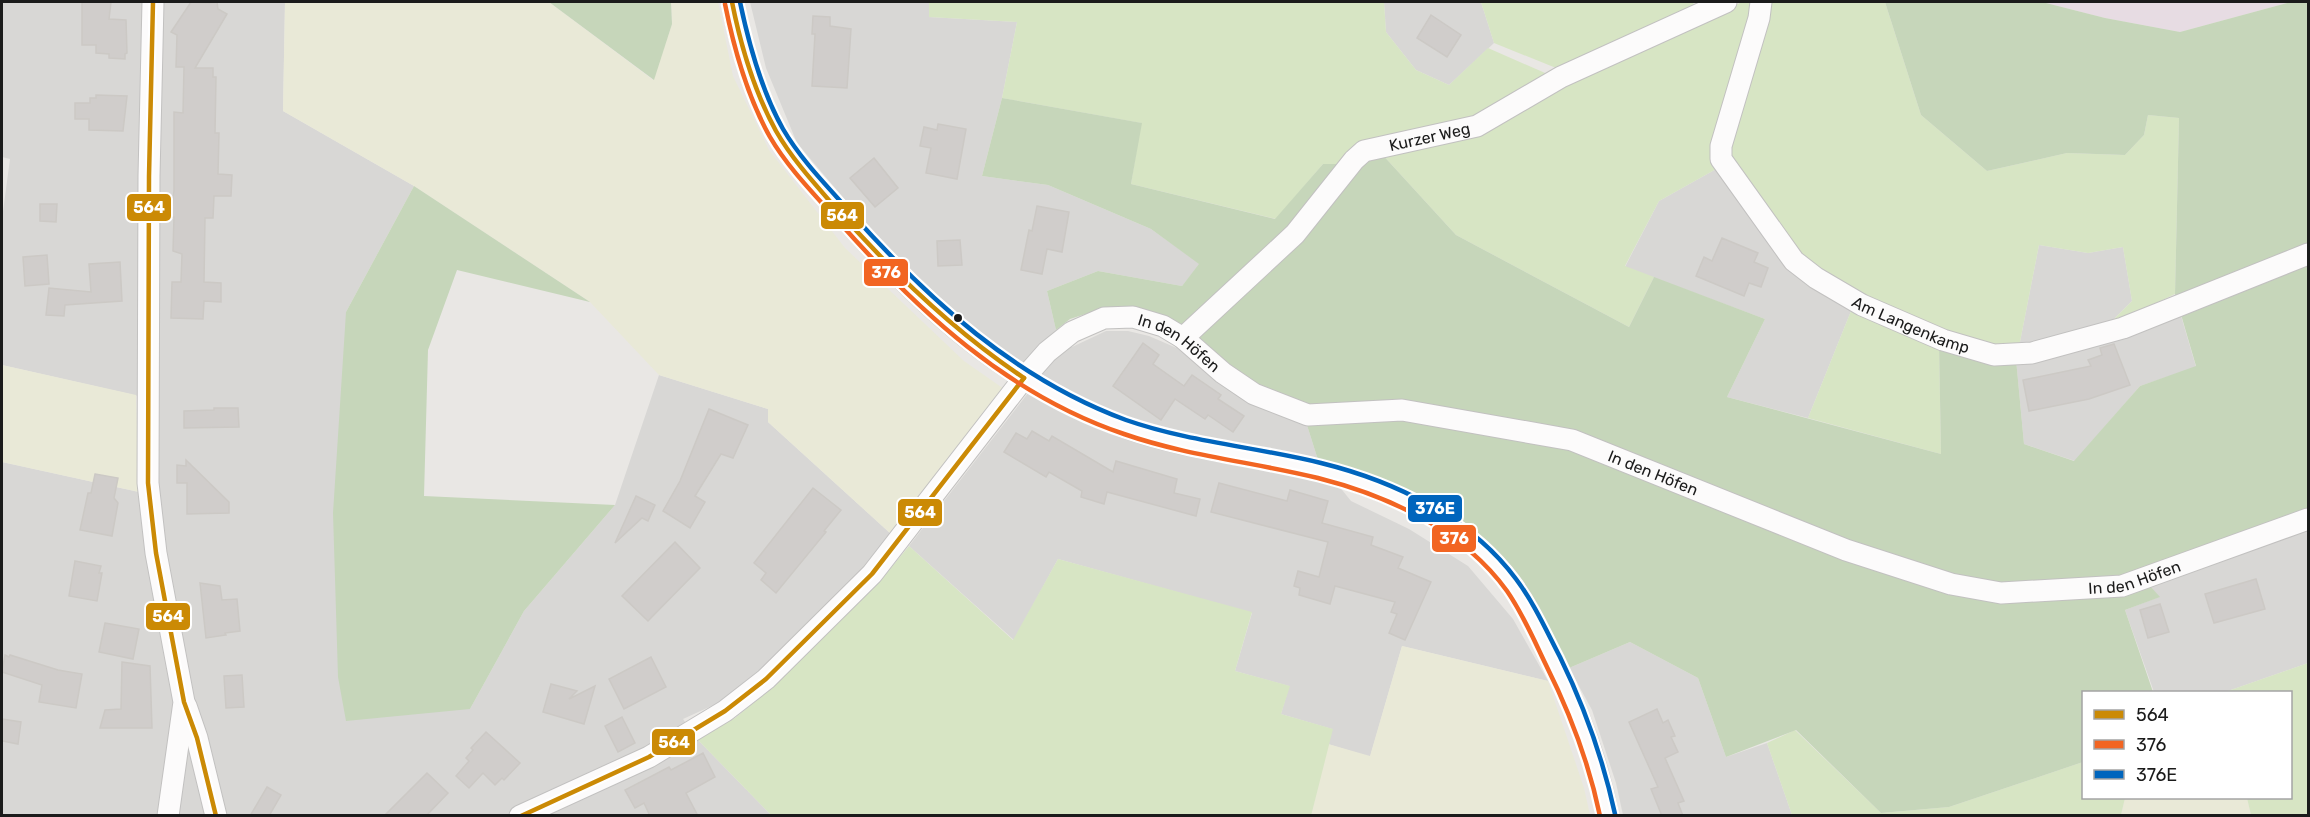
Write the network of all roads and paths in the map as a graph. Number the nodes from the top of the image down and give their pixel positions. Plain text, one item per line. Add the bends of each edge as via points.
1 (153, 2) edge
2 (732, 2) edge
3 (1726, 2) edge
4 (1761, 2) edge
5 (2308, 254) edge
6 (1183, 338) junction
7 (1024, 378) junction
8 (2308, 519) edge
9 (184, 702) junction
10 (168, 816) edge
11 (216, 816) edge
12 (520, 816) edge
13 (1608, 816) edge

1 - 9 street via 147,473 156,554
2 - 7 street via 763,103 778,135 799,164 869,246 951,326
3 - 6 street, Kurzer Weg via 1561,77 1477,126 1364,152 1295,234
4 - 5 street, Am Langenkamp via 1760,18 1721,146 1721,159 1794,261 1862,305 1943,340 1994,355 2032,353 2123,328
6 - 7 street, In den Höfen via 1163,326 1133,317 1104,318 1072,332
6 - 8 street, In den Höfen via 1222,373 1254,394 1308,415 1402,410 1572,440 1846,550 1951,584 2001,593 2122,586
7 - 12 street, In den Höfen via 872,574 766,679 725,711 650,757
7 - 13 street via 1077,407 1143,433 1301,466 1356,482 1405,502 1458,533 1503,573 1531,616 1578,712
9 - 10 street
9 - 11 street

